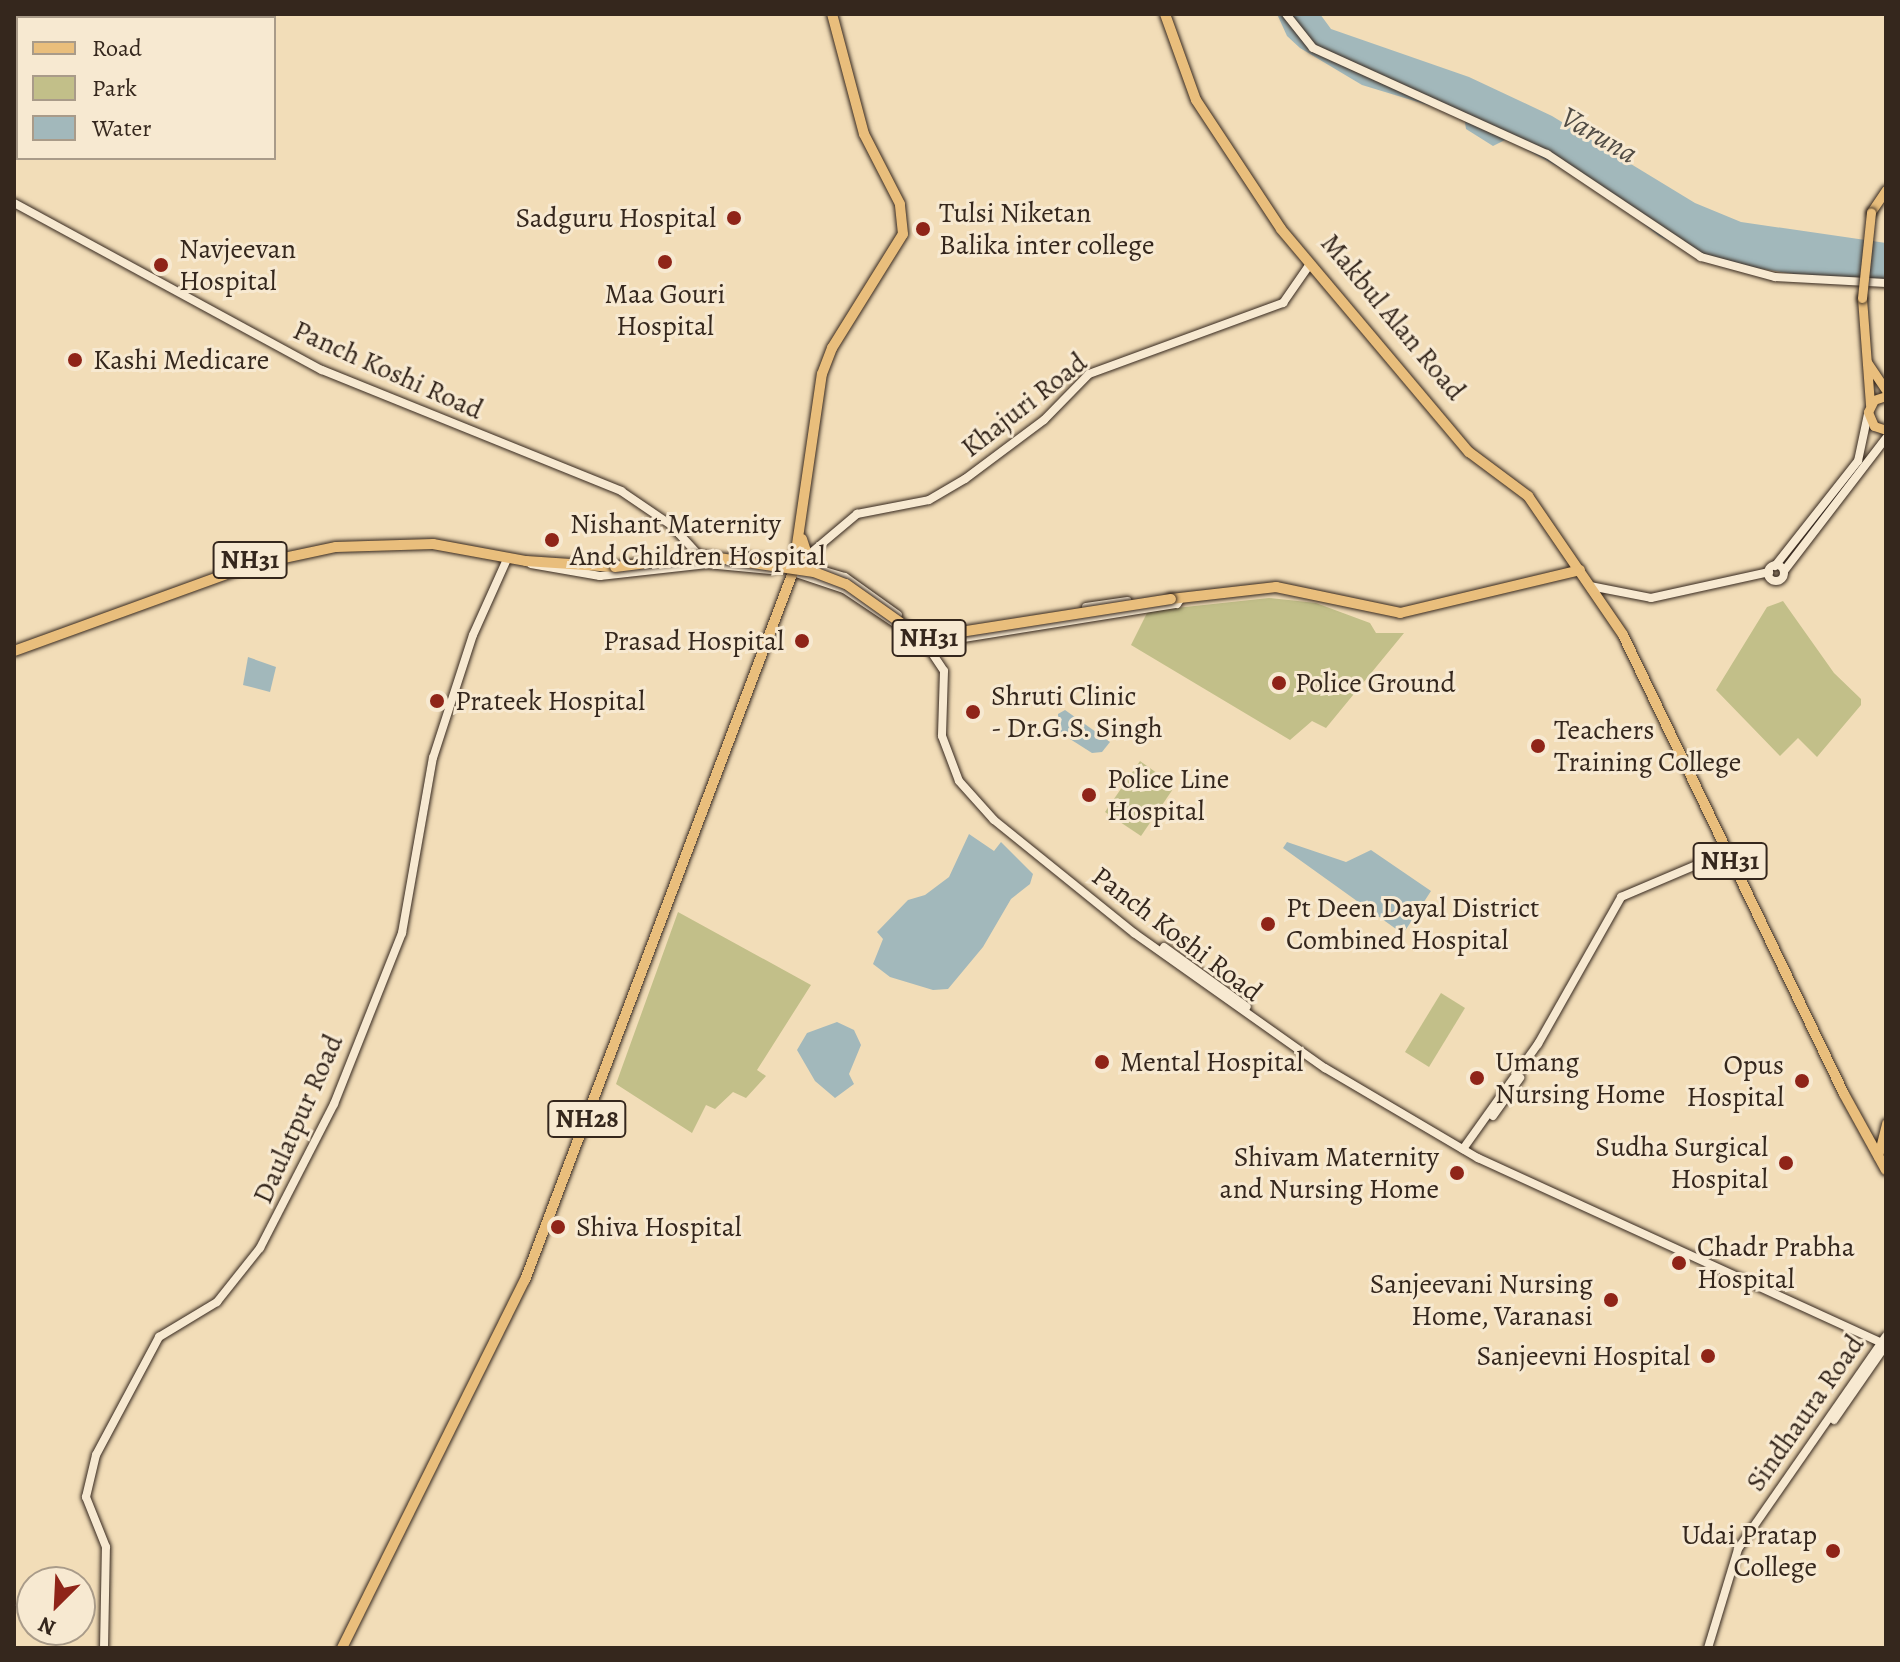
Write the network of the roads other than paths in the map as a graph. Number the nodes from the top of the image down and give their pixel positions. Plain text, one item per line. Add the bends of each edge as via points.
1 (834, 14) edge
2 (1165, 14) edge
3 (1286, 14) edge
4 (1190, 82) junction
5 (1886, 190) edge
6 (14, 203) edge
7 (1310, 264) junction
8 (1886, 283) edge
9 (1864, 356) junction
10 (1886, 393) edge
11 (1869, 409) junction
12 (1886, 430) edge
13 (1886, 438) edge
14 (700, 553) junction
15 (502, 555) junction
16 (526, 561) junction
17 (707, 564) junction
18 (801, 564) junction
19 (1772, 569) junction
20 (1580, 572) junction
21 (1176, 599) junction
22 (920, 633) junction
23 (926, 644) junction
24 (14, 649) edge
25 (1724, 857) junction
26 (1886, 1123) edge
27 (1464, 1150) junction
28 (1879, 1153) edge
29 (1886, 1170) edge
30 (1885, 1342) edge
31 (104, 1648) edge
32 (342, 1648) edge
33 (1710, 1648) edge

1 - 18 highway via 864,134 900,204 905,227 895,253 832,348 817,394 798,534
2 - 4 highway, Makbul Alan Road
3 - 8 street via 1313,48 1547,154 1701,257 1788,278
4 - 7 highway, Makbul Alan Road via 1236,163
4 - 20 highway, Makbul Alan Road via 1296,239 1474,449 1532,494
5 - 9 main road, bridge via 1871,212 1862,298
6 - 14 street, Panch Koshi Road via 322,370 621,491 671,525
7 - 18 street, Khajuri Road via 1283,303 1089,374 1044,420 965,479 929,500 857,514
7 - 20 highway, Makbul Alan Road via 1469,452 1528,496
9 - 10 main road
9 - 11 main road
10 - 11 main road
11 - 12 main road via 1874,426
11 - 19 street via 1858,461
13 - 19 street via 1776,581
14 - 16 street via 603,565
14 - 17 street, Panch Koshi Road
14 - 18 street, Panch Koshi Road
15 - 16 highway, NH31
15 - 24 highway, NH31 via 418,543 289,554
15 - 31 street, Daulatpur Road via 433,758 402,933 334,1104 253,1258 217,1302 159,1337 96,1455 86,1497 106,1547
16 - 17 street via 600,576
16 - 21 highway, NH31, bridge via 595,568 705,556 778,564 846,584 922,638
17 - 18 street, Panch Koshi Road
18 - 22 street, Panch Koshi Road via 863,587
18 - 23 street, Panch Koshi Road
18 - 32 highway, NH28 via 525,1280
19 - 20 street via 1651,598
20 - 21 highway, NH31 via 1400,613 1276,587
20 - 25 highway, NH31 via 1638,660
21 - 22 street via 1112,603
21 - 23 street via 1177,604
22 - 23 street, Panch Koshi Road
23 - 27 street, Panch Koshi Road via 944,671 948,759 959,781 994,820 1134,933 1279,1036
25 - 27 street via 1642,889 1616,908 1538,1052
25 - 28 highway, NH31
26 - 28 main road
27 - 30 street, Panch Koshi Road
28 - 29 highway, NH31
30 - 33 street, Sindhaura Road via 1738,1549

